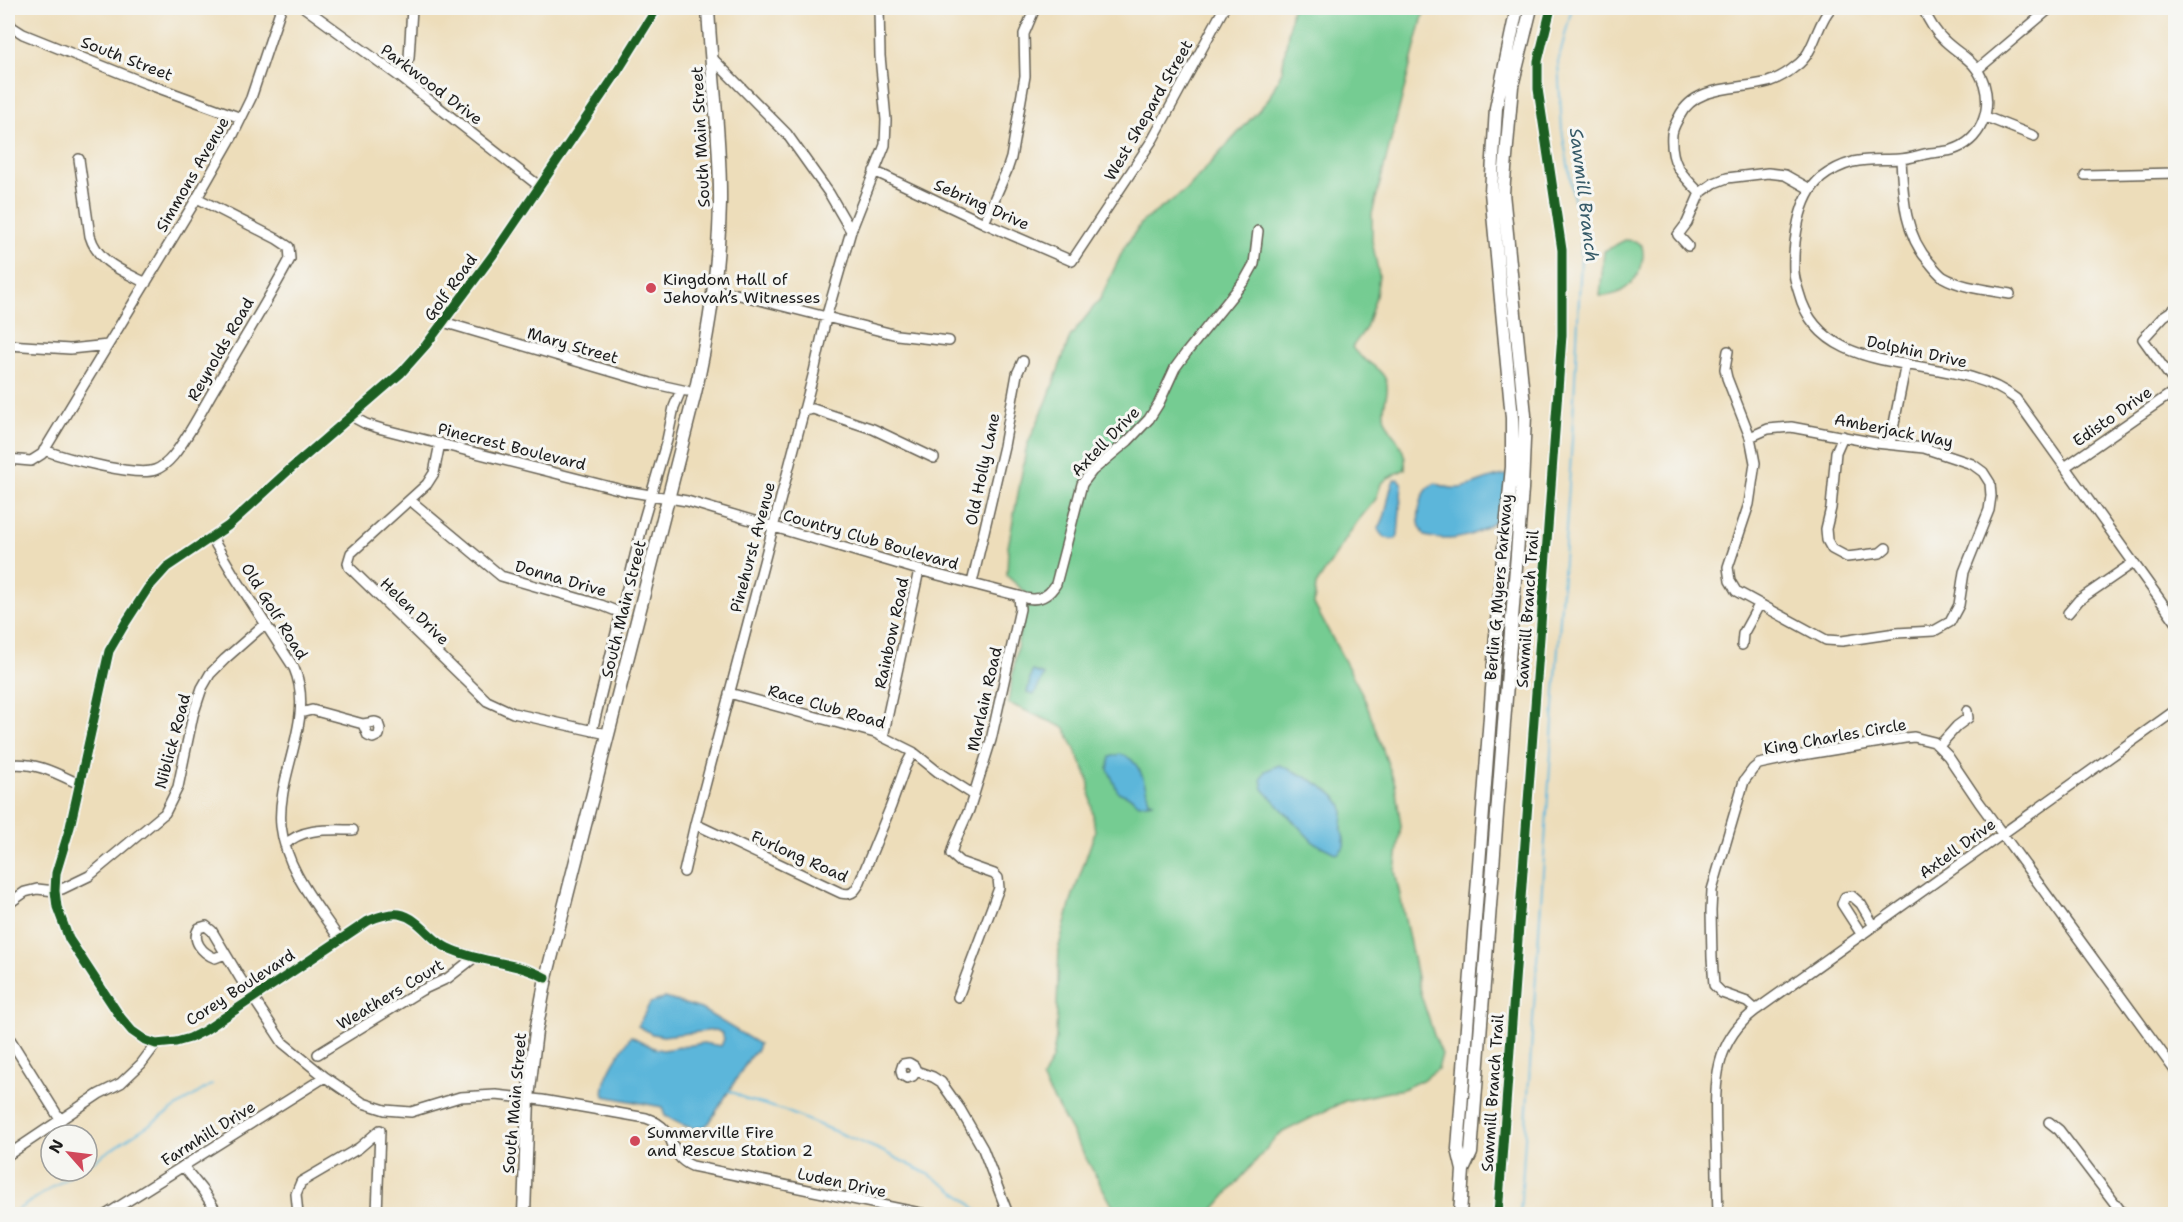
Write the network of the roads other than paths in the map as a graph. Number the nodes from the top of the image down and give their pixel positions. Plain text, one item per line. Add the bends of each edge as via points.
1 (281, 8) edge
2 (305, 8) edge
3 (412, 8) edge
4 (657, 8) edge
5 (708, 8) edge
6 (879, 8) edge
7 (1035, 8) edge
8 (1224, 8) edge
9 (1517, 8) edge
10 (1531, 8) edge
11 (1831, 8) edge
12 (1923, 8) edge
13 (2048, 10) dead end
14 (8, 20) edge
15 (713, 59) junction
16 (1978, 69) junction
17 (400, 77) junction
18 (1986, 117) junction
19 (241, 118) junction
20 (2034, 136) dead end
21 (79, 159) dead end
22 (1901, 159) junction
23 (874, 171) junction
24 (2175, 173) edge
25 (2085, 175) dead end
26 (539, 186) junction
27 (1810, 189) junction
28 (1700, 193) junction
29 (197, 198) junction
30 (984, 223) junction
31 (851, 231) junction
32 (1258, 231) dead end
33 (1688, 246) dead end
34 (1074, 255) joint
35 (146, 283) junction
36 (714, 290) junction
37 (2010, 294) dead end
38 (2175, 308) edge
39 (826, 318) junction
40 (443, 322) junction
41 (949, 341) dead end
42 (8, 345) edge
43 (108, 345) junction
44 (1728, 351) dead end
45 (1023, 362) dead end
46 (1906, 363) junction
47 (2175, 385) edge
48 (681, 390) junction
49 (2175, 390) edge
50 (695, 393) junction
51 (803, 411) junction
52 (351, 416) junction
53 (1750, 436) junction
54 (1843, 436) junction
55 (440, 443) junction
56 (1890, 444) junction
57 (44, 450) junction
58 (934, 458) dead end
59 (8, 459) edge
60 (2065, 467) junction
61 (651, 496) junction
62 (668, 498) junction
63 (411, 500) junction
64 (772, 526) junction
65 (213, 537) junction
66 (1886, 548) dead end
67 (2133, 563) junction
68 (919, 570) junction
69 (972, 583) junction
70 (1019, 596) junction
71 (1759, 605) junction
72 (1498, 608) junction
73 (1513, 609) junction
74 (621, 613) junction
75 (2068, 613) dead end
76 (1950, 622) junction
77 (2175, 622) edge
78 (267, 625) junction
79 (1958, 630) dead end
80 (1742, 645) dead end
81 (729, 693) junction
82 (2175, 710) edge
83 (1967, 711) dead end
84 (300, 713) junction
85 (363, 724) dead end
86 (591, 731) junction
87 (607, 734) junction
88 (883, 737) junction
89 (1939, 746) junction
90 (913, 752) junction
91 (8, 765) edge
92 (79, 784) junction
93 (974, 795) junction
94 (694, 824) junction
95 (353, 830) dead end
96 (2003, 833) junction
97 (285, 844) junction
98 (684, 872) dead end
99 (55, 891) junction
100 (8, 904) edge
101 (1874, 926) junction
102 (1862, 935) junction
103 (340, 940) junction
104 (225, 954) dead end
105 (475, 957) junction
106 (546, 978) junction
107 (958, 997) dead end
108 (254, 998) junction
109 (1756, 1010) junction
110 (8, 1036) edge
111 (156, 1044) junction
112 (318, 1054) dead end
113 (916, 1071) dead end
114 (2175, 1072) edge
115 (325, 1077) junction
116 (528, 1098) junction
117 (385, 1110) junction
118 (61, 1121) junction
119 (2049, 1122) dead end
120 (380, 1130) junction
121 (8, 1155) edge
122 (183, 1166) junction
123 (1463, 1170) junction
124 (1006, 1210) edge
125 (107, 1215) edge
126 (218, 1215) edge
127 (298, 1215) edge
128 (377, 1215) edge
129 (524, 1215) edge
130 (925, 1215) edge
131 (1000, 1215) edge
132 (1460, 1215) edge
133 (1718, 1215) edge
134 (2124, 1215) edge

1 - 19 street, Simmons Avenue
2 - 17 street, Parkwood Drive
3 - 17 street via 409,58
4 - 26 street, Golf Road
5 - 15 main road, South Main Street
6 - 23 street, Pinehurst Avenue via 886,128 885,146
7 - 30 street via 1024,34 1025,76 1011,158
8 - 34 street, West Shepard Street via 1153,139
9 - 72 main road, Berlin G Myers Parkway via 1496,108 1491,192 1512,418 1512,467
10 - 73 main road, Berlin G Myers Parkway via 1512,86 1503,192 1525,415
11 - 28 street via 1798,65 1771,81 1697,96 1682,110 1672,129 1671,147 1675,164
12 - 16 street via 1946,42
13 - 16 street
14 - 19 street, South Street via 22,34
15 - 31 street via 787,134
15 - 36 main road, South Main Street via 720,204
16 - 18 street via 1987,100
17 - 26 street, Parkwood Drive
18 - 20 street
18 - 22 street via 1965,144
19 - 29 street, Simmons Avenue
21 - 35 street via 94,248 110,264
22 - 27 street via 1852,162 1834,169
22 - 37 street via 1908,223 1913,240 1925,257 1942,276 1954,282
23 - 30 street, Sebring Drive
23 - 31 street, Pinehurst Avenue
24 - 25 street
26 - 40 street, Golf Road
27 - 28 street via 1785,175 1768,173 1727,178
27 - 46 street, Dolphin Drive via 1802,206 1794,261 1798,289 1810,319 1846,350
28 - 33 street via 1678,235
29 - 35 street, Simmons Avenue
29 - 57 street, Reynolds Road via 277,239 289,247 290,260 188,432 169,461 156,470 139,472
30 - 34 street, Sebring Drive via 1072,261
31 - 39 street, Pinehurst Avenue
32 - 70 street, Axtell Drive via 1254,264 1245,280 1186,353 1149,419 1082,484 1056,584 1046,596 1037,599
35 - 43 street, Simmons Avenue
36 - 39 street
36 - 50 main road, South Main Street
38 - 47 street via 2143,339
39 - 41 street via 897,335
39 - 51 street, Pinehurst Avenue
40 - 48 street, Mary Street
40 - 52 street, Golf Road via 401,373
42 - 43 street via 70,349
43 - 57 street, Simmons Avenue
44 - 53 street via 1727,378
45 - 69 street, Old Holly Lane via 1017,374
46 - 56 street
46 - 60 street, Dolphin Drive via 1974,378 2003,390 2021,405
48 - 50 street, Mary Street
48 - 61 street
49 - 60 street, Edisto Drive
50 - 62 main road, South Main Street
51 - 58 street via 813,409 873,429
51 - 64 street, Pinehurst Avenue
52 - 55 street, Pinecrest Boulevard via 366,424
52 - 65 street, Golf Road
53 - 54 street, Amberjack Way via 1779,427
53 - 71 street via 1754,477 1728,574 1736,591
54 - 56 street, Amberjack Way
54 - 66 street via 1836,452 1827,540 1832,549 1847,557 1880,553
55 - 61 street, Pinecrest Boulevard
55 - 63 street, Helen Drive via 434,473
56 - 76 street, Amberjack Way via 1924,448 1959,459 1978,467 1990,483 1989,510 1964,572 1959,605
57 - 59 street, Simmons Avenue via 26,462
60 - 67 street
61 - 62 street, Pinecrest Boulevard
61 - 74 street
62 - 64 street, Country Club Boulevard
62 - 87 main road, South Main Street
63 - 74 street, Donna Drive via 506,579
63 - 86 street, Helen Drive via 351,553 349,567 487,701 513,713
64 - 68 street, Country Club Boulevard
64 - 81 street, Pinehurst Avenue
65 - 78 street, Old Golf Road
65 - 92 street via 174,560 126,621 110,651
67 - 75 street via 2079,600
67 - 77 street
68 - 69 street, Country Club Boulevard
68 - 88 street, Rainbow Road
69 - 70 street, Country Club Boulevard
70 - 93 street, Marlain Road via 1020,609 991,740
71 - 76 street via 1826,640 1934,631
71 - 80 street via 1743,634
72 - 73 main road
72 - 123 main road, Berlin G Myers Parkway via 1458,1149
73 - 123 main road, Berlin G Myers Parkway via 1471,1153
74 - 86 street
76 - 79 street
78 - 84 street, Old Golf Road via 297,675
78 - 99 street, Niblick Road via 225,659 202,688 178,787 165,813 88,876
81 - 88 street, Race Club Road
81 - 94 street, Pinehurst Avenue
82 - 96 street, Axtell Drive
83 - 89 street via 1968,718
84 - 85 street via 312,710
84 - 97 street, Old Golf Road via 281,805
86 - 87 street, Helen Drive
87 - 106 main road, South Main Street
88 - 90 street, Race Club Road
89 - 96 street
89 - 109 street, King Charles Circle via 1914,737 1802,755 1759,764 1743,781 1712,890 1712,958 1714,985
90 - 93 street, Race Club Road
90 - 94 street, Furlong Road via 859,884 850,894 778,865
91 - 92 street via 42,767
92 - 99 street
93 - 107 street, Marlain Road via 951,854 960,862 994,874 999,888
94 - 98 street, Pinehurst Avenue
95 - 97 street via 319,831 291,838
96 - 101 street, Axtell Drive
96 - 114 street
97 - 103 street, Old Golf Road via 297,875
99 - 100 street, Niblick Road via 31,890
99 - 111 street via 69,939 121,1018 138,1036
101 - 102 street, Axtell Drive
101 - 102 street via 1858,901 1852,896 1845,897 1842,904
102 - 109 street, Axtell Drive
103 - 105 street, Corey Boulevard via 376,918 399,914 419,924 442,945
103 - 108 street, Corey Boulevard
104 - 108 street, Luden Drive
105 - 106 street, Corey Boulevard via 532,970
105 - 112 street, Weathers Court via 448,978
106 - 116 main road, South Main Street
108 - 111 street, Corey Boulevard via 190,1038
108 - 115 street, Luden Drive via 283,1043
109 - 133 street via 1730,1039 1717,1076
110 - 118 street
111 - 118 street via 121,1083
113 - 124 street via 947,1088 983,1149
115 - 117 street, Luden Drive via 363,1103
115 - 122 street, Farmhill Drive
116 - 117 street, Luden Drive via 468,1096 416,1112
116 - 129 main road, South Main Street
116 - 130 street, Luden Drive via 654,1121 667,1130 680,1158 692,1166
117 - 120 street
118 - 121 street
119 - 134 street
120 - 127 street via 359,1148 301,1182 296,1194
120 - 128 street
122 - 125 street, Farmhill Drive
122 - 126 street
123 - 132 main road, Berlin G Myers Parkway
124 - 131 street

